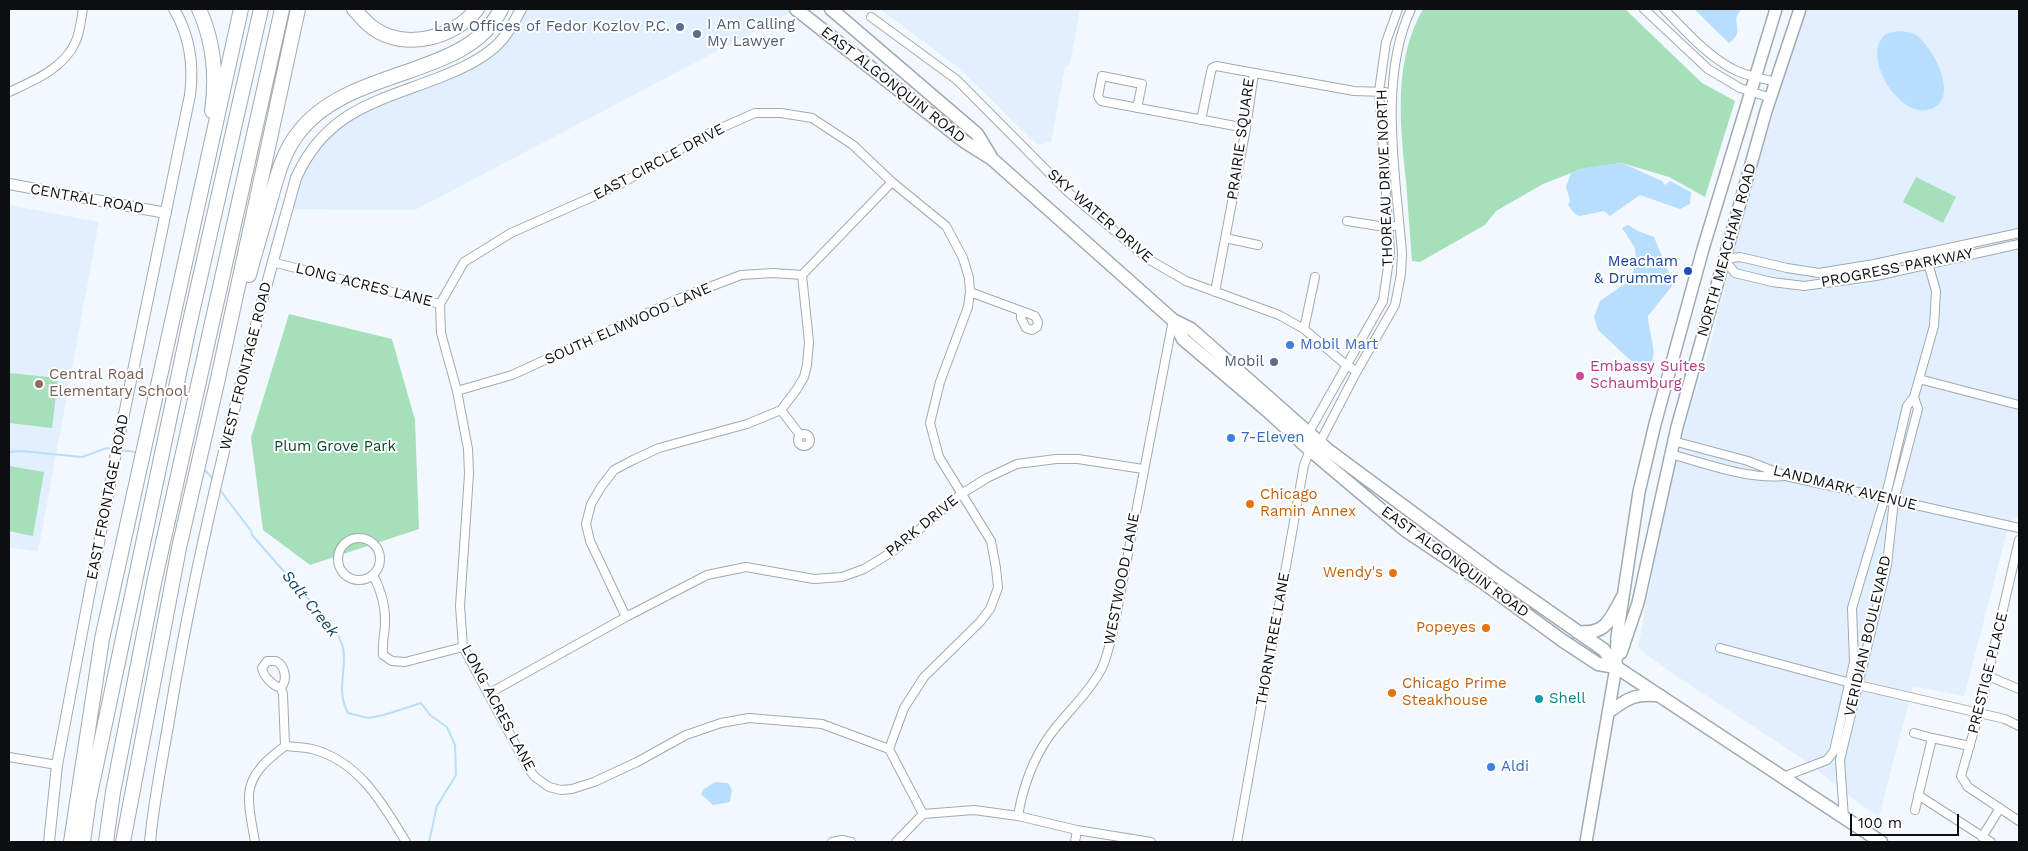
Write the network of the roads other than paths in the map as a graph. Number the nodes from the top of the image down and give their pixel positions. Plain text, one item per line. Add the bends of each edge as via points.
1 (83, 9) edge
2 (174, 9) edge
3 (199, 9) edge
4 (241, 9) edge
5 (261, 9) edge
6 (282, 9) edge
7 (298, 9) edge
8 (354, 9) edge
9 (477, 9) edge
10 (501, 9) edge
11 (521, 9) edge
12 (796, 9) edge
13 (831, 9) edge
14 (1398, 9) edge
15 (1411, 9) edge
16 (1644, 9) edge
17 (1664, 9) edge
18 (1776, 9) edge
19 (1800, 9) edge
20 (871, 17) dead end
21 (1254, 73) junction
22 (1755, 77) junction
23 (1776, 82) junction
24 (1750, 91) junction
25 (9, 92) edge
26 (1379, 92) junction
27 (1392, 92) junction
28 (1771, 98) junction
29 (1138, 108) junction
30 (1201, 120) junction
31 (1246, 128) junction
32 (992, 159) junction
33 (892, 182) junction
34 (9, 184) edge
35 (197, 210) junction
36 (166, 213) junction
37 (1347, 221) dead end
38 (1400, 226) junction
39 (1388, 227) junction
40 (2019, 233) edge
41 (1225, 238) junction
42 (2019, 244) edge
43 (1258, 245) dead end
44 (1925, 253) junction
45 (1724, 259) junction
46 (272, 262) junction
47 (1928, 264) junction
48 (802, 275) junction
49 (1315, 277) dead end
50 (970, 292) junction
51 (1215, 292) junction
52 (440, 304) junction
53 (1021, 312) dead end
54 (1173, 320) junction
55 (1304, 329) junction
56 (1346, 365) junction
57 (1357, 371) junction
58 (1919, 379) junction
59 (217, 383) junction
60 (457, 390) junction
61 (1914, 397) junction
62 (2019, 406) edge
63 (781, 410) junction
64 (1309, 432) junction
65 (800, 435) dead end
66 (1673, 441) junction
67 (1315, 446) junction
68 (1670, 454) junction
69 (1144, 469) junction
70 (1786, 476) junction
71 (961, 494) junction
72 (1884, 498) junction
73 (1894, 500) junction
74 (2019, 528) edge
75 (2019, 540) edge
76 (374, 575) junction
77 (1622, 598) junction
78 (626, 617) junction
79 (1577, 632) junction
80 (463, 647) junction
81 (1720, 648) dead end
82 (1616, 667) junction
83 (1988, 676) junction
84 (1849, 683) junction
85 (1858, 685) junction
86 (2019, 685) edge
87 (281, 688) dead end
88 (488, 694) junction
89 (1661, 696) junction
90 (1608, 713) junction
91 (1979, 713) junction
92 (2019, 726) edge
93 (1914, 733) dead end
94 (1932, 738) junction
95 (285, 746) junction
96 (1970, 746) junction
97 (889, 749) junction
98 (9, 757) edge
99 (57, 765) junction
100 (1783, 777) junction
101 (1918, 795) junction
102 (2000, 808) junction
103 (1915, 810) dead end
104 (923, 814) junction
105 (1018, 816) junction
106 (1844, 818) junction
107 (2019, 821) edge
108 (1077, 830) junction
109 (1982, 836) junction
110 (49, 842) edge
111 (71, 842) edge
112 (83, 842) edge
113 (106, 842) edge
114 (123, 842) edge
115 (150, 842) edge
116 (255, 842) edge
117 (406, 842) edge
118 (832, 842) edge
119 (852, 842) edge
120 (896, 842) edge
121 (1075, 842) edge
122 (1151, 842) edge
123 (1237, 842) edge
124 (1586, 842) edge
125 (1881, 842) edge
126 (1991, 842) edge

1 - 25 street via 75,43 69,53 48,72
2 - 36 street, EAST FRONTAGE ROAD via 186,33 192,76
3 - 35 highway via 213,54 213,100
4 - 35 highway
5 - 112 highway via 189,326 89,799
6 - 113 highway via 154,583
7 - 59 highway
8 - 9 highway via 374,29 392,37 412,40 445,33 462,24
10 - 59 highway via 486,31 468,46 347,94 316,115 298,133 278,174
11 - 46 street, WEST FRONTAGE ROAD via 498,44 480,57 459,70 368,105 337,122 319,140 296,178
12 - 32 main road, EAST ALGONQUIN ROAD via 965,142
13 - 32 main road, EAST ALGONQUIN ROAD via 977,134
14 - 26 street, THOREAU DRIVE NORTH via 1386,42
15 - 27 street, THOREAU DRIVE NORTH via 1398,45
16 - 24 street via 1708,69
17 - 22 street via 1714,57
18 - 22 main road, NORTH MEACHAM ROAD
19 - 23 main road, NORTH MEACHAM ROAD
20 - 51 street, SKY WATER DRIVE via 957,80 1068,192 1148,260 1186,281
21 - 26 street via 1354,91
21 - 30 street, PRAIRIE SQUARE via 1220,66 1212,68
21 - 31 street, PRAIRIE SQUARE
22 - 23 street
22 - 24 main road, NORTH MEACHAM ROAD
23 - 28 main road, NORTH MEACHAM ROAD
24 - 28 street
24 - 77 main road, NORTH MEACHAM ROAD via 1660,405 1639,492
26 - 27 street
26 - 39 street, THOREAU DRIVE NORTH
27 - 38 street, THOREAU DRIVE NORTH
28 - 45 main road, NORTH MEACHAM ROAD
29 - 29 street via 1142,84 1102,76 1099,100
29 - 30 street
30 - 31 street
31 - 41 street, PRAIRIE SQUARE
32 - 54 main road, EAST ALGONQUIN ROAD
33 - 48 street
33 - 50 street, EAST CIRCLE DRIVE via 946,226 963,258
33 - 52 street, EAST CIRCLE DRIVE via 853,145 812,118 755,113 705,135 617,186 511,233 464,262
34 - 36 street, CENTRAL ROAD
35 - 111 highway via 102,639
36 - 99 street, EAST FRONTAGE ROAD via 119,437
37 - 39 street
38 - 39 street
38 - 57 street, THOREAU DRIVE NORTH via 1401,274 1395,305
39 - 56 street, THOREAU DRIVE NORTH via 1390,253 1383,301
40 - 44 street, PROGRESS PARKWAY
41 - 43 street
41 - 51 street, PRAIRIE SQUARE
42 - 47 street, PROGRESS PARKWAY
44 - 45 street, PROGRESS PARKWAY via 1819,273 1740,257
44 - 47 street, VERIDIAN BOULEVARD
45 - 47 street, PROGRESS PARKWAY via 1735,273 1804,286 1876,276
45 - 66 main road, NORTH MEACHAM ROAD
46 - 52 street, LONG ACRES LANE
46 - 115 street, WEST FRONTAGE ROAD via 214,496 180,654
47 - 58 street, VERIDIAN BOULEVARD via 1936,291 1934,326
48 - 60 street, SOUTH ELMWOOD LANE via 741,275 678,299 512,375
48 - 63 street via 809,342 807,365 804,377
49 - 55 street
50 - 53 street
50 - 71 street via 930,423 939,457
51 - 55 street, SKY WATER DRIVE via 1279,315
52 - 60 street, LONG ACRES LANE via 441,333
54 - 64 main road, EAST ALGONQUIN ROAD via 1192,329
54 - 67 main road, EAST ALGONQUIN ROAD via 1183,339
54 - 69 street, WESTWOOD LANE
55 - 56 street, SKY WATER DRIVE
56 - 57 street, SKY WATER DRIVE
56 - 64 street, THOREAU DRIVE NORTH
57 - 67 street, THOREAU DRIVE NORTH
58 - 61 street, VERIDIAN BOULEVARD
58 - 62 street
59 - 114 highway via 179,548
60 - 80 street, LONG ACRES LANE via 469,474 460,606
61 - 72 street, VERIDIAN BOULEVARD via 1907,406
61 - 73 street, VERIDIAN BOULEVARD via 1918,409
63 - 65 street
63 - 78 street via 747,424 659,448 614,470 601,487 586,524 590,541
64 - 67 main road, EAST ALGONQUIN ROAD
66 - 68 main road, NORTH MEACHAM ROAD
66 - 70 street, LANDMARK AVENUE via 1748,461
67 - 79 main road, EAST ALGONQUIN ROAD
67 - 82 main road, EAST ALGONQUIN ROAD via 1405,530 1598,664
67 - 123 street, THORNTREE LANE via 1304,464
68 - 70 street via 1746,473
68 - 82 main road, NORTH MEACHAM ROAD via 1638,603
69 - 71 street, PARK DRIVE via 1078,459 1017,464
69 - 105 street, WESTWOOD LANE via 1113,632 1102,667 1050,735 1030,770
70 - 72 street, LANDMARK AVENUE
71 - 78 street, PARK DRIVE via 895,550 864,569 842,577 814,579 746,567 734,569 707,575
71 - 97 street via 990,541 998,588 990,609 980,622 924,678 904,708
72 - 73 street, LANDMARK AVENUE
72 - 84 street, VERIDIAN BOULEVARD via 1852,608 1854,662
73 - 74 street, LANDMARK AVENUE
73 - 85 street, VERIDIAN BOULEVARD via 1887,565
75 - 83 street, PRESTIGE PLACE
76 - 76 street via 380,563 378,549 367,540 347,542 337,560 342,573 361,581
76 - 80 street via 383,604 383,655 392,661 405,662
77 - 79 main road via 1605,626 1594,632
77 - 82 main road, NORTH MEACHAM ROAD
78 - 88 street, PARK DRIVE
79 - 82 main road, EAST ALGONQUIN ROAD via 1604,650
80 - 88 street, LONG ACRES LANE
81 - 84 street
82 - 89 main road, EAST ALGONQUIN ROAD
82 - 90 main road, NORTH MEACHAM ROAD
83 - 86 street
83 - 91 street, PRESTIGE PLACE
84 - 85 street
84 - 100 street, VERIDIAN BOULEVARD via 1834,751 1827,760
85 - 91 street
85 - 106 street, VERIDIAN BOULEVARD via 1840,760
87 - 95 street
88 - 97 street, LONG ACRES LANE via 531,772 554,790 572,789 594,782 686,735 720,723 749,718 822,724
89 - 90 main road via 1630,697
89 - 100 main road, EAST ALGONQUIN ROAD
90 - 124 main road, NORTH MEACHAM ROAD
91 - 92 street
91 - 96 street, PRESTIGE PLACE
93 - 94 street
94 - 96 street
94 - 101 street
95 - 116 street via 265,762 248,795
95 - 117 street via 313,749 345,764 367,783
96 - 102 street, PRESTIGE PLACE via 1961,776 1968,787
97 - 104 street
98 - 99 street
99 - 110 street, EAST FRONTAGE ROAD
100 - 106 main road, EAST ALGONQUIN ROAD
101 - 103 street
101 - 109 street
102 - 107 street
102 - 109 street
104 - 105 street via 974,810
104 - 120 street
105 - 108 street
106 - 125 main road, EAST ALGONQUIN ROAD
108 - 121 street
108 - 122 street
109 - 126 street
118 - 119 street

